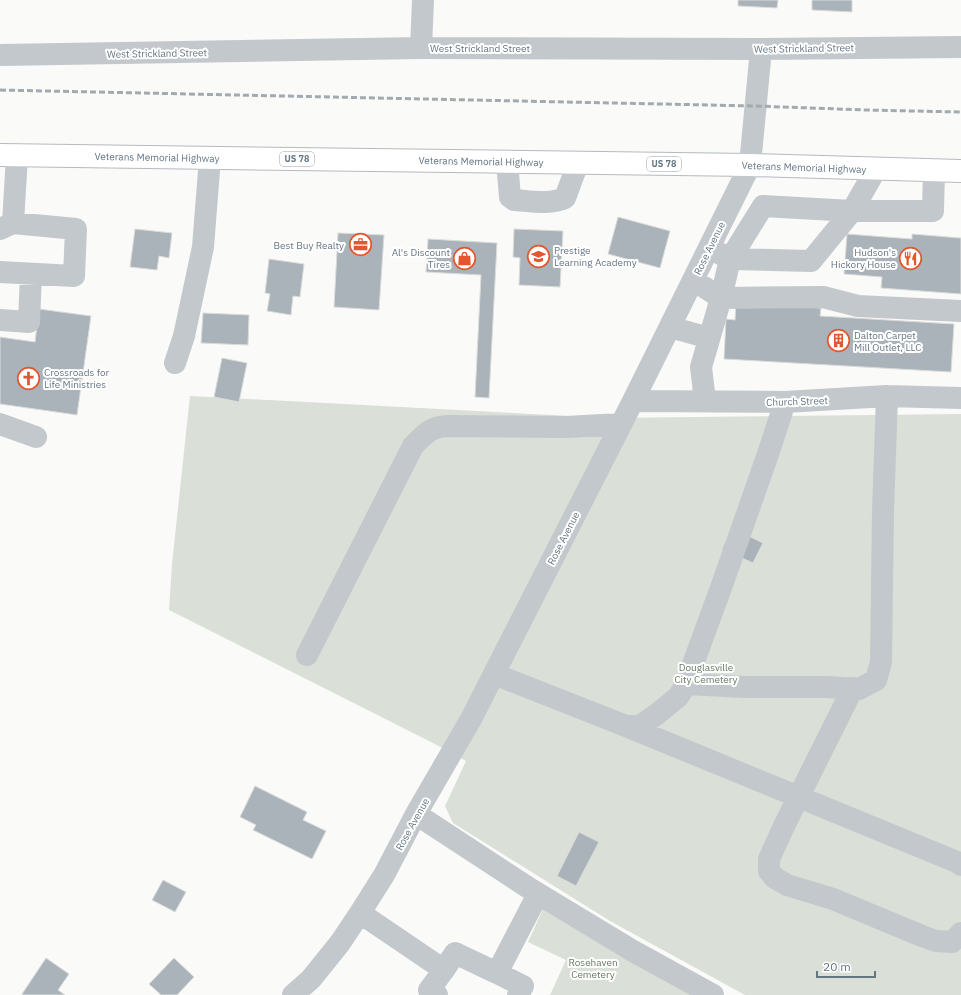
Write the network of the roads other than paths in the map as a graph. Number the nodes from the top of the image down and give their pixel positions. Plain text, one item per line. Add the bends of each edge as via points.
1 (423, 0) edge
2 (961, 47) edge
3 (421, 48) junction
4 (761, 49) junction
5 (0, 55) edge
6 (8, 156) edge
7 (210, 158) junction
8 (507, 162) junction
9 (578, 163) junction
10 (750, 165) junction
11 (876, 169) junction
12 (934, 171) junction
13 (961, 171) edge
14 (852, 211) junction
15 (6, 226) edge
16 (709, 248) junction
17 (730, 259) junction
18 (0, 272) edge
19 (31, 274) junction
20 (693, 280) junction
21 (721, 298) junction
22 (961, 311) edge
23 (0, 320) edge
24 (670, 328) junction
25 (709, 338) junction
26 (175, 363) dead end
27 (888, 396) junction
28 (961, 398) edge
29 (633, 401) junction
30 (705, 402) junction
31 (784, 402) junction
32 (0, 424) edge
33 (621, 424) junction
34 (36, 437) dead end
35 (307, 655) dead end
36 (494, 674) junction
37 (686, 684) junction
38 (853, 688) junction
39 (626, 726) junction
40 (798, 797) junction
41 (416, 814) junction
42 (961, 865) edge
43 (538, 894) junction
44 (360, 913) junction
45 (961, 933) edge
46 (444, 970) junction
47 (497, 973) junction
48 (428, 993) edge
49 (293, 995) edge
50 (518, 995) edge
51 (713, 995) edge

1 - 3 street
2 - 4 street, West Strickland Street
3 - 4 street, West Strickland Street
3 - 5 street, West Strickland Street
4 - 10 street, Rose Avenue
6 - 7 main road, Veterans Memorial Highway / US 78
6 - 15 street
7 - 8 main road, Veterans Memorial Highway / US 78
7 - 26 street via 203,247 184,336
8 - 9 main road, Veterans Memorial Highway / US 78
8 - 9 street via 510,197 514,200 557,201 565,198
9 - 10 main road, Veterans Memorial Highway / US 78
10 - 11 main road, Veterans Memorial Highway / US 78
10 - 16 street, Rose Avenue
11 - 12 main road, Veterans Memorial Highway / US 78
11 - 14 street
12 - 13 main road, Veterans Memorial Highway / US 78
12 - 14 street via 933,211
14 - 17 street via 810,261
14 - 17 street via 763,206
15 - 19 street via 76,229 74,276
16 - 17 street
16 - 20 street, Rose Avenue
17 - 21 street
18 - 19 street
19 - 23 street via 29,322
20 - 21 street
20 - 24 street, Rose Avenue
21 - 22 street via 823,297 858,306
21 - 25 street
24 - 25 street
24 - 29 street, Rose Avenue
25 - 30 street via 701,367
27 - 28 street, Church Street
27 - 31 street, Church Street
27 - 38 street via 881,662 876,680
29 - 30 street, Church Street
29 - 33 street, Rose Avenue
30 - 31 street, Church Street
31 - 37 street
32 - 34 street
33 - 35 street via 566,427 448,426 436,427 427,432 413,446
33 - 36 street, Rose Avenue
36 - 39 street
36 - 41 street, Rose Avenue
37 - 38 street via 745,688
37 - 39 street via 678,697 640,726
38 - 40 street
39 - 40 street
40 - 42 street
40 - 45 street via 769,859 769,871 776,878 787,885 833,899 936,941 952,942
41 - 43 street
41 - 44 street, Rose Avenue via 384,875
43 - 47 street
43 - 51 street
44 - 46 street
44 - 49 street, Rose Avenue via 311,979
46 - 47 street via 455,953
46 - 48 street
47 - 50 street via 523,986

